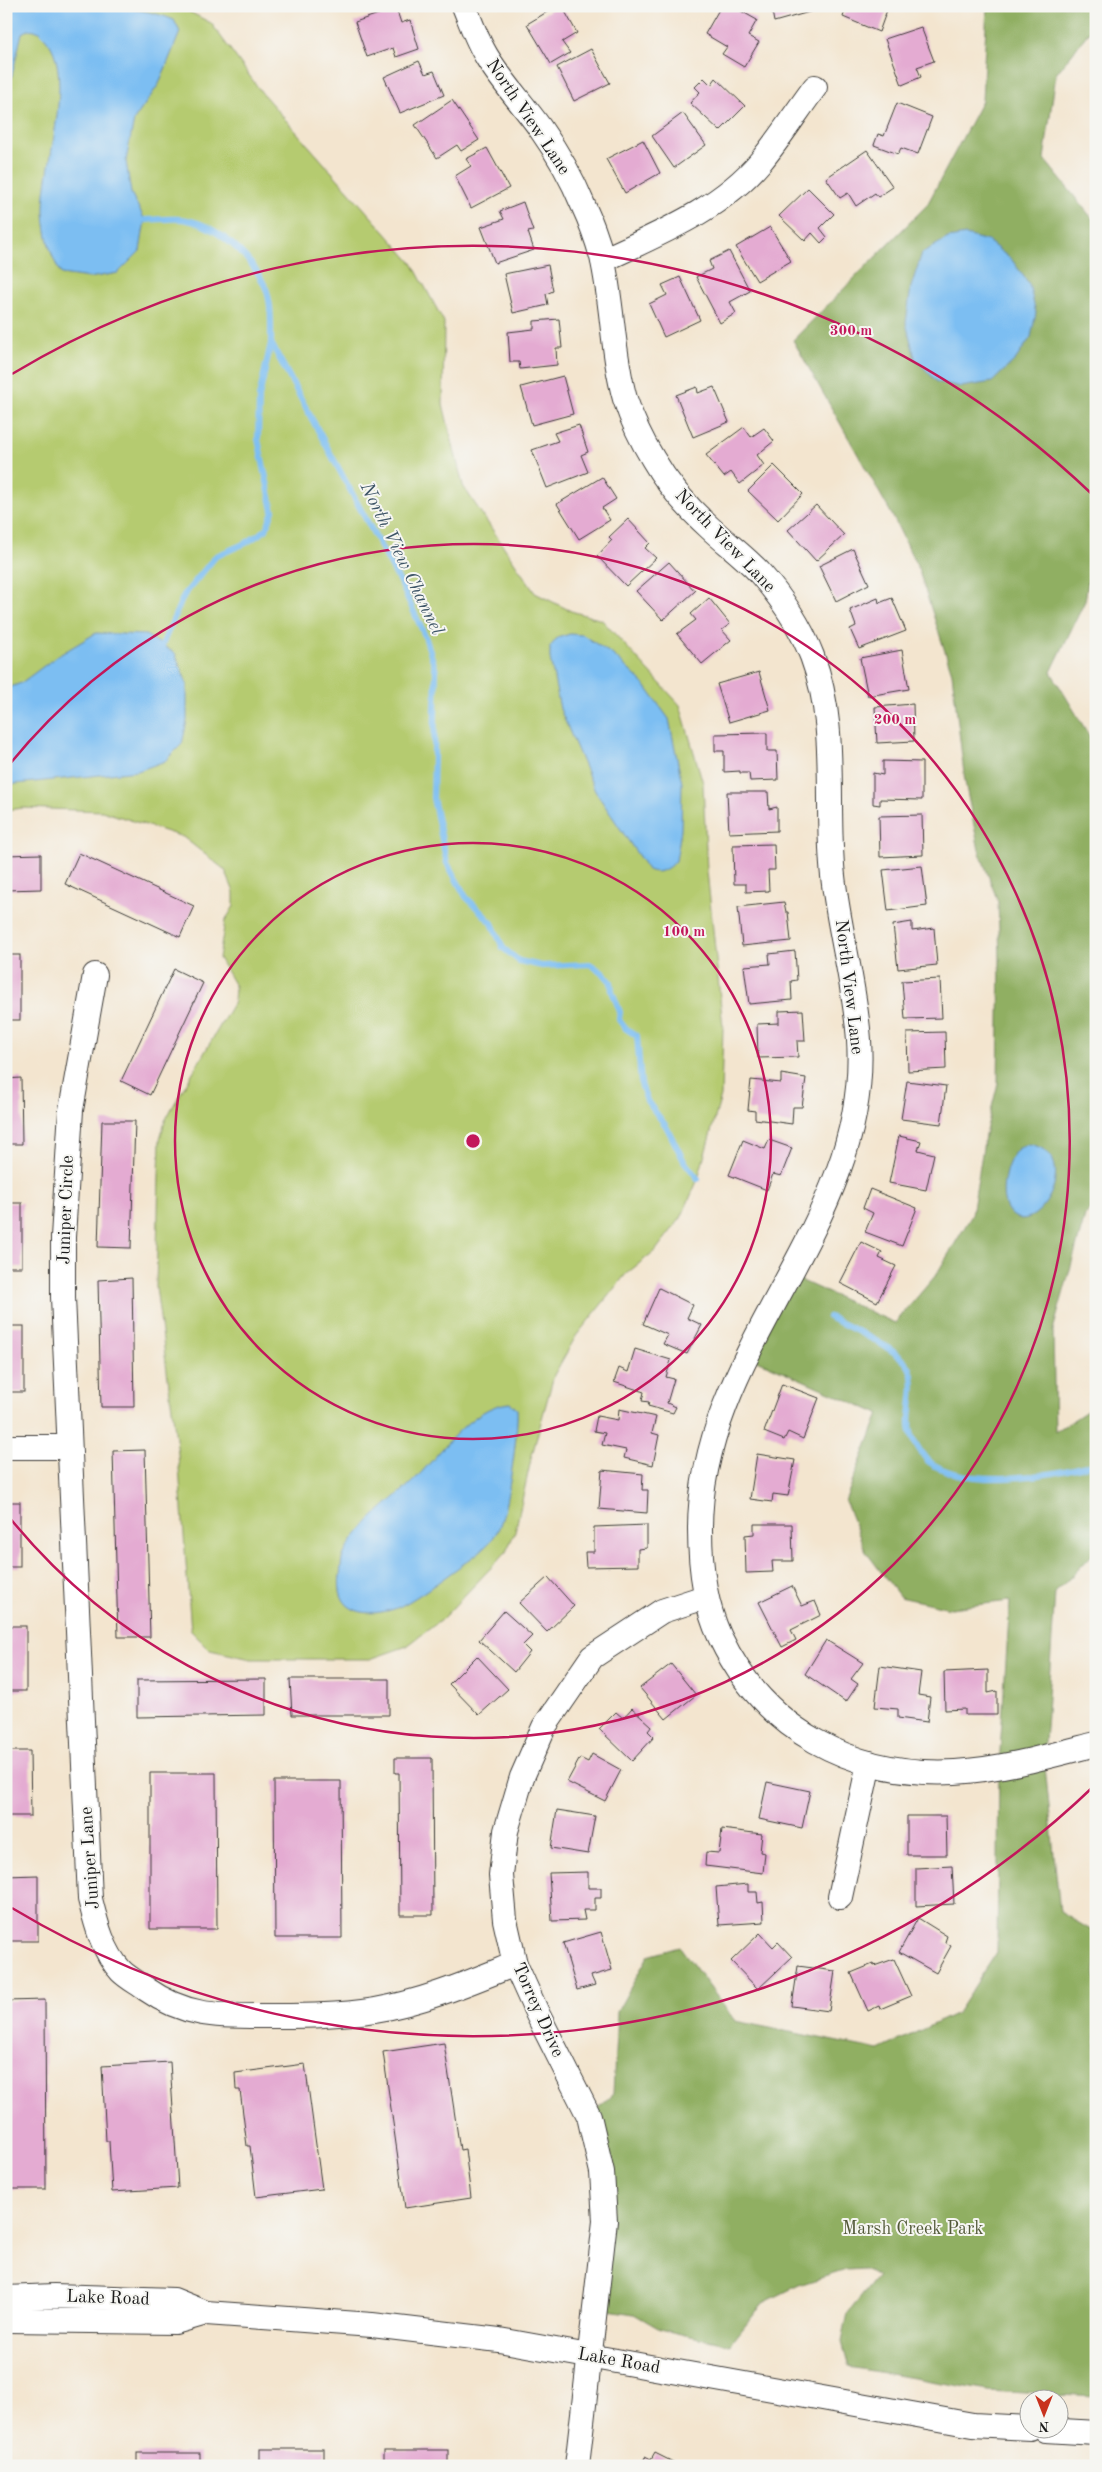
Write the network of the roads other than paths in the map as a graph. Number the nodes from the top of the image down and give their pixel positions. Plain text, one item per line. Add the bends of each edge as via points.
1 (464, 6) edge
2 (815, 87) dead end
3 (602, 260) junction
4 (95, 974) dead end
5 (6, 1447) edge
6 (69, 1447) junction
7 (705, 1597) junction
8 (1096, 1744) edge
9 (869, 1763) junction
10 (840, 1897) dead end
11 (515, 1964) junction
12 (6, 2298) edge
13 (206, 2313) junction
14 (6, 2320) edge
15 (590, 2355) junction
16 (1020, 2427) edge
17 (1070, 2431) edge
18 (1096, 2433) edge
19 (577, 2466) edge

1 - 3 street, North View Lane via 487,58 563,162 582,200
2 - 3 street via 760,162 731,190 683,223
3 - 7 street, North View Lane via 619,373 640,435 679,495 757,570 779,596 796,622 812,657 823,694 829,739 833,878 855,1002 859,1045 858,1087 850,1140 835,1184 743,1361 722,1410 710,1452 700,1507
4 - 6 street, Juniper Circle via 71,1110 66,1174 63,1297
5 - 6 street
6 - 11 street, Juniper Lane via 90,1899 104,1943 122,1972 161,1999 197,2013 215,2016 314,2016 375,2010 404,2003
7 - 9 street, North View Lane via 720,1638 744,1678 771,1710 802,1735 835,1752
7 - 11 street, Torrey Drive via 662,1611 592,1657 544,1727 522,1777 506,1831 501,1876 505,1920
8 - 9 street, North View Lane via 1027,1762 959,1771 915,1770
9 - 10 street
11 - 15 street, Torrey Drive via 589,2116 602,2172 605,2221
12 - 13 street, Lake Road via 69,2296 174,2300
13 - 14 street, Lake Road via 175,2322
13 - 15 street, Lake Road via 372,2325
15 - 16 street, Lake Road via 973,2425
15 - 19 street, Torrey Drive
17 - 18 street

